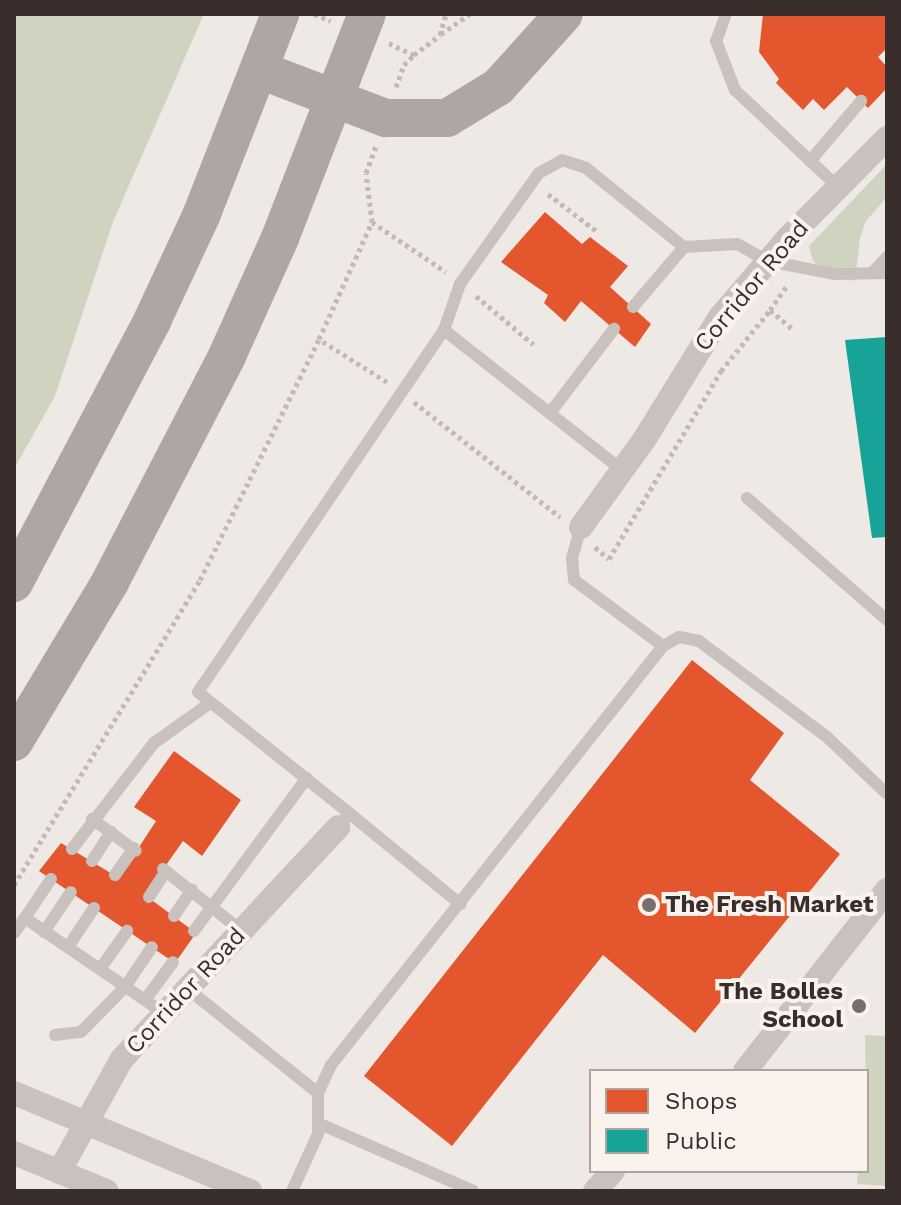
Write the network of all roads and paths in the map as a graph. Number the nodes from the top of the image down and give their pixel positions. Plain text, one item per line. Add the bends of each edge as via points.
1 (280, 14) edge
2 (367, 14) edge
3 (470, 14) edge
4 (564, 14) edge
5 (726, 14) edge
6 (440, 35) dead end
7 (260, 70) junction
8 (336, 99) junction
9 (861, 101) dead end
10 (887, 138) edge
11 (810, 161) junction
12 (838, 187) junction
13 (539, 205) dead end
14 (599, 233) dead end
15 (684, 247) junction
16 (887, 257) edge
17 (768, 261) junction
18 (873, 272) junction
19 (887, 273) edge
20 (484, 283) dead end
21 (786, 287) dead end
22 (475, 296) dead end
23 (633, 307) dead end
24 (614, 329) dead end
25 (793, 329) dead end
26 (444, 330) junction
27 (319, 339) dead end
28 (550, 413) junction
29 (622, 470) junction
30 (747, 498) dead end
31 (581, 527) joint
32 (14, 583) edge
33 (887, 620) edge
34 (663, 646) junction
35 (210, 703) junction
36 (14, 742) edge
37 (307, 778) junction
38 (887, 794) edge
39 (92, 819) junction
40 (343, 820) junction
41 (111, 832) junction
42 (72, 849) dead end
43 (92, 861) dead end
44 (115, 875) dead end
45 (51, 879) dead end
46 (14, 885) edge
47 (192, 889) junction
48 (887, 890) edge
49 (71, 892) dead end
50 (149, 897) dead end
51 (460, 904) junction
52 (214, 905) junction
53 (94, 908) dead end
54 (174, 916) dead end
55 (25, 918) junction
56 (127, 931) dead end
57 (194, 931) dead end
58 (44, 932) junction
59 (243, 932) junction
60 (14, 933) edge
61 (68, 947) junction
62 (152, 947) dead end
63 (173, 962) dead end
64 (100, 969) junction
65 (125, 987) junction
66 (189, 990) junction
67 (154, 1006) junction
68 (55, 1035) dead end
69 (747, 1069) edge
70 (14, 1093) edge
71 (318, 1093) junction
72 (85, 1121) junction
73 (320, 1124) junction
74 (14, 1153) edge
75 (59, 1172) junction
76 (611, 1173) edge
77 (106, 1191) edge
78 (250, 1191) edge
79 (292, 1191) edge
80 (473, 1191) edge
81 (595, 1191) edge

1 - 7 main road
2 - 8 main road
3 - 6 path
4 - 8 main road via 498,87 447,118 398,121
5 - 11 lane via 716,41 735,90
7 - 8 main road
7 - 32 main road via 152,321
8 - 36 main road via 280,238 172,467
9 - 11 lane
10 - 12 street, Corridor Road
11 - 12 lane
12 - 17 street, Corridor Road
13 - 14 path via 549,193
15 - 17 lane via 737,244
15 - 23 lane
15 - 26 lane via 586,168 562,160 539,173 460,284
16 - 18 lane
17 - 18 lane via 834,274
17 - 29 street, Corridor Road via 720,317
18 - 19 lane
20 - 22 path
21 - 25 path via 770,310
24 - 28 lane
26 - 28 lane
26 - 35 lane via 198,692
27 - 46 path via 200,580
28 - 29 lane
29 - 31 street, Corridor Road
30 - 33 lane
31 - 34 lane via 572,558 574,580
34 - 38 lane via 679,637 699,641 828,738
34 - 51 lane
35 - 37 lane
35 - 39 lane via 154,743
37 - 40 lane
37 - 52 lane
39 - 41 lane
39 - 42 lane
40 - 51 lane
40 - 59 street, Corridor Road
41 - 43 lane
41 - 44 lane via 135,850
45 - 55 lane
47 - 50 lane via 164,870
47 - 52 lane
47 - 54 lane
48 - 69 street
49 - 58 lane
51 - 71 lane via 331,1065
52 - 57 lane
52 - 59 lane
53 - 61 lane
55 - 58 lane
55 - 60 lane
56 - 64 lane
58 - 61 lane
59 - 66 street, Corridor Road
61 - 64 lane
62 - 65 lane
63 - 67 lane
64 - 65 lane
65 - 67 lane
65 - 68 lane via 81,1032
66 - 67 street, Corridor Road
66 - 71 lane
67 - 72 street, Corridor Road
70 - 72 street
71 - 73 lane
72 - 75 street, Corridor Road
72 - 78 street
73 - 79 lane
73 - 80 lane
74 - 75 street
75 - 77 street
76 - 81 street

